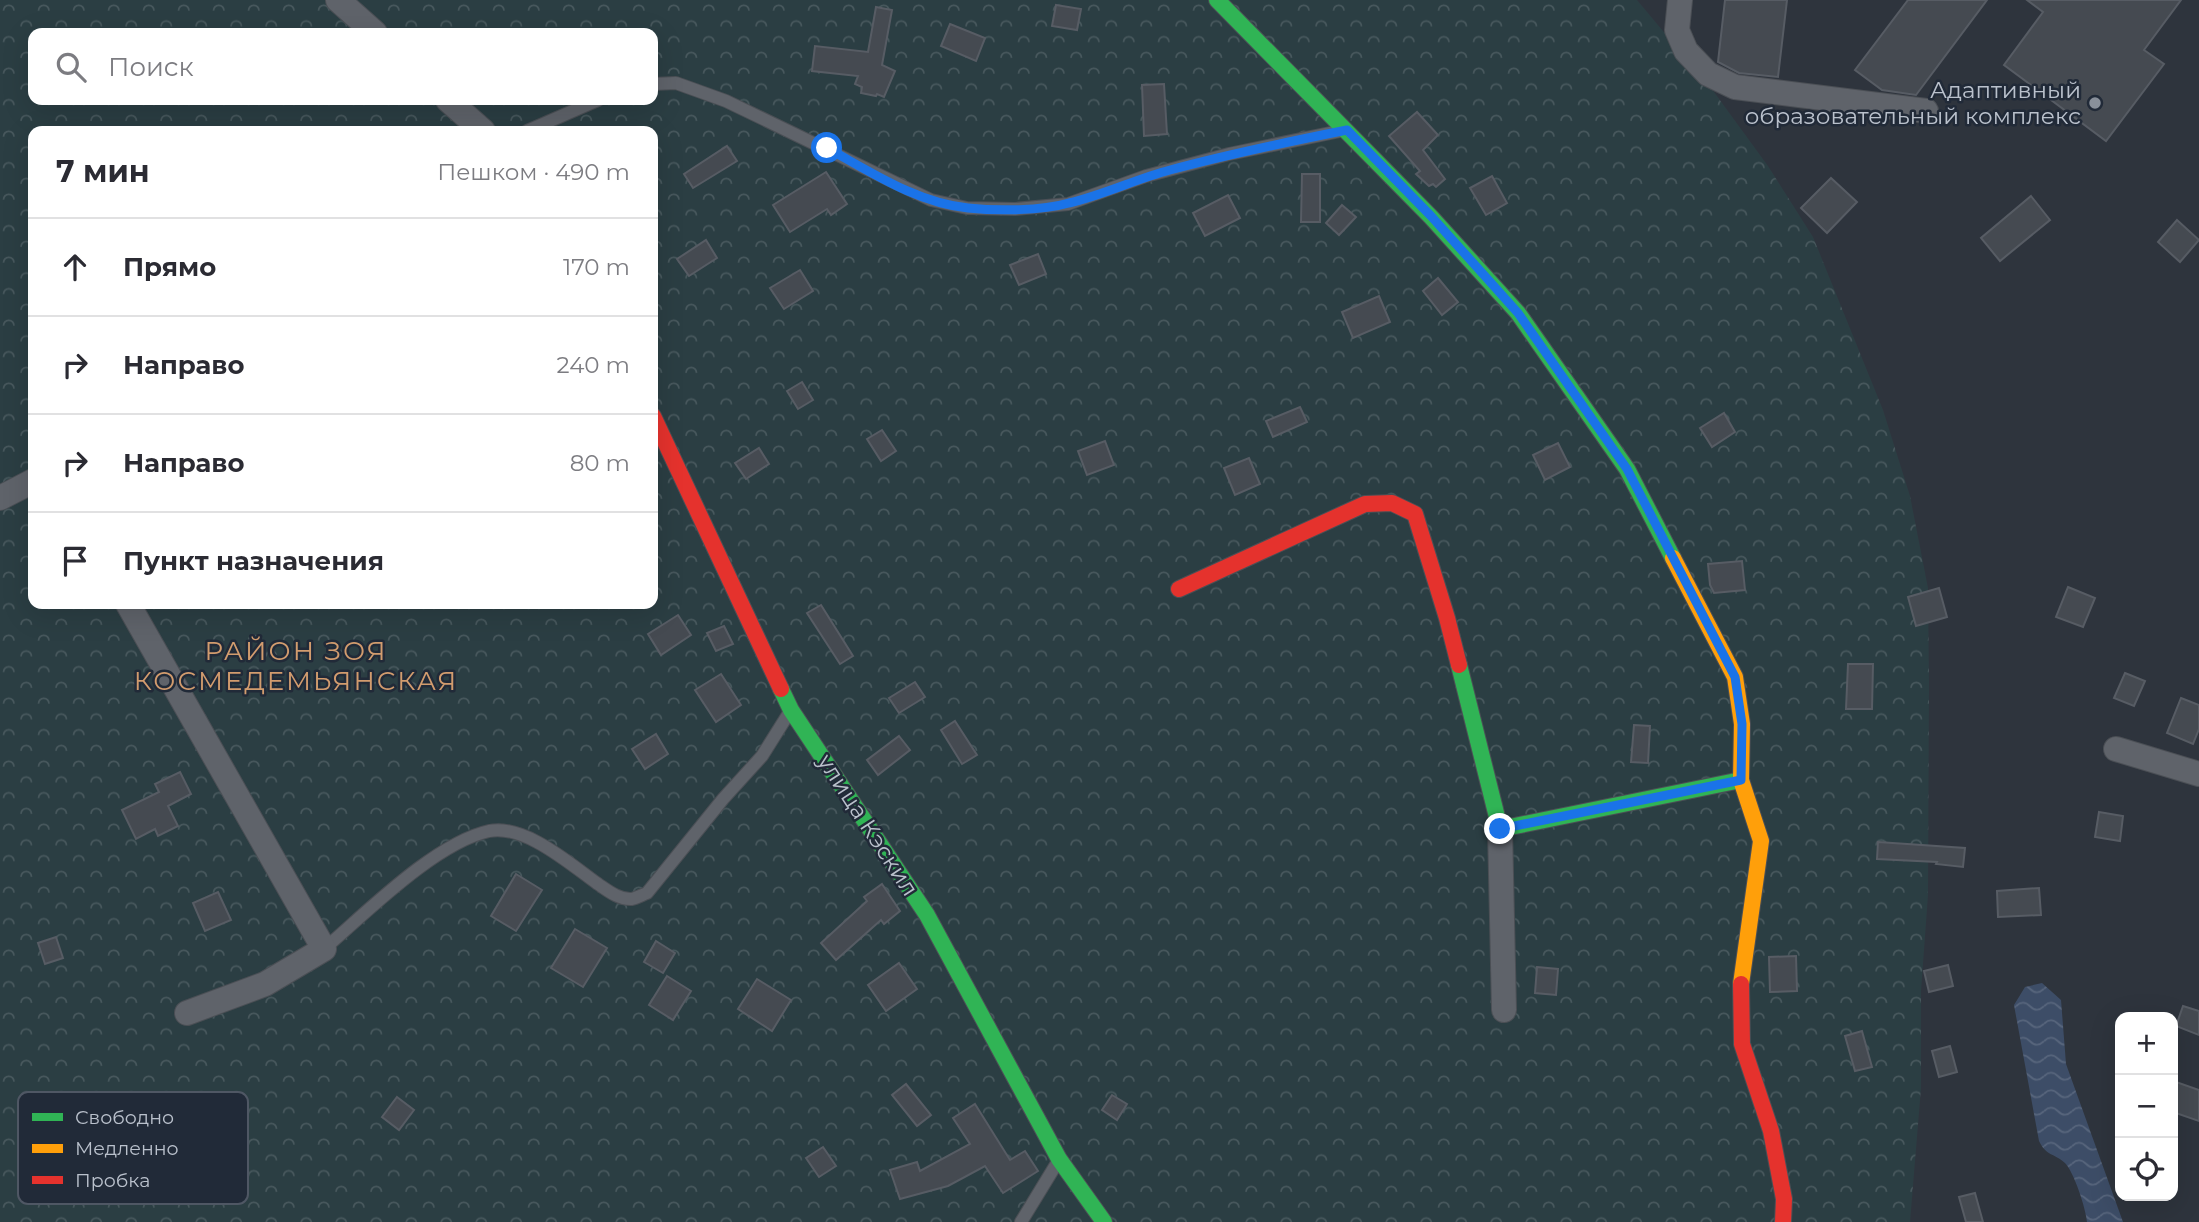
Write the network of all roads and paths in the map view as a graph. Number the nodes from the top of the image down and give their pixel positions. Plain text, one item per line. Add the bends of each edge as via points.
1 (338, 0) edge
2 (1217, 0) edge
3 (1680, 0) edge
4 (369, 28) edge
5 (658, 84) edge
6 (454, 105) edge
7 (587, 105) edge
8 (1926, 111) dead end
9 (478, 126) edge
10 (538, 126) edge
11 (1347, 130) junction
12 (658, 427) edge
13 (28, 484) edge
14 (0, 498) edge
15 (1179, 589) dead end
16 (131, 609) edge
17 (791, 710) junction
18 (2116, 749) dead end
19 (2199, 774) edge
20 (1741, 780) junction
21 (1500, 829) junction
22 (324, 949) junction
23 (1504, 1010) dead end
24 (187, 1013) dead end
25 (1059, 1159) junction
26 (1021, 1222) edge
27 (1104, 1222) edge
28 (1783, 1222) edge

1 - 4 street
2 - 11 street
3 - 8 street via 1677,30 1686,51 1707,74 1735,87
5 - 11 lane via 676,83 726,101 921,196 967,208 1068,204 1146,176
6 - 9 street
7 - 10 lane
11 - 20 street via 1518,313 1627,469 1735,677 1742,724
12 - 17 street, улица Кэскил
13 - 14 street
15 - 21 street via 1365,504 1392,503 1415,514 1447,618
16 - 22 street
17 - 22 lane via 762,756 647,893 631,899 613,894 528,838 491,831 422,864
17 - 25 street, улица Кэскил via 927,915
18 - 19 street
20 - 21 street
20 - 28 street via 1761,841 1740,993 1742,1044 1771,1131 1784,1199
21 - 23 street
22 - 24 street via 265,984
25 - 26 lane
25 - 27 street, улица Кэскил

